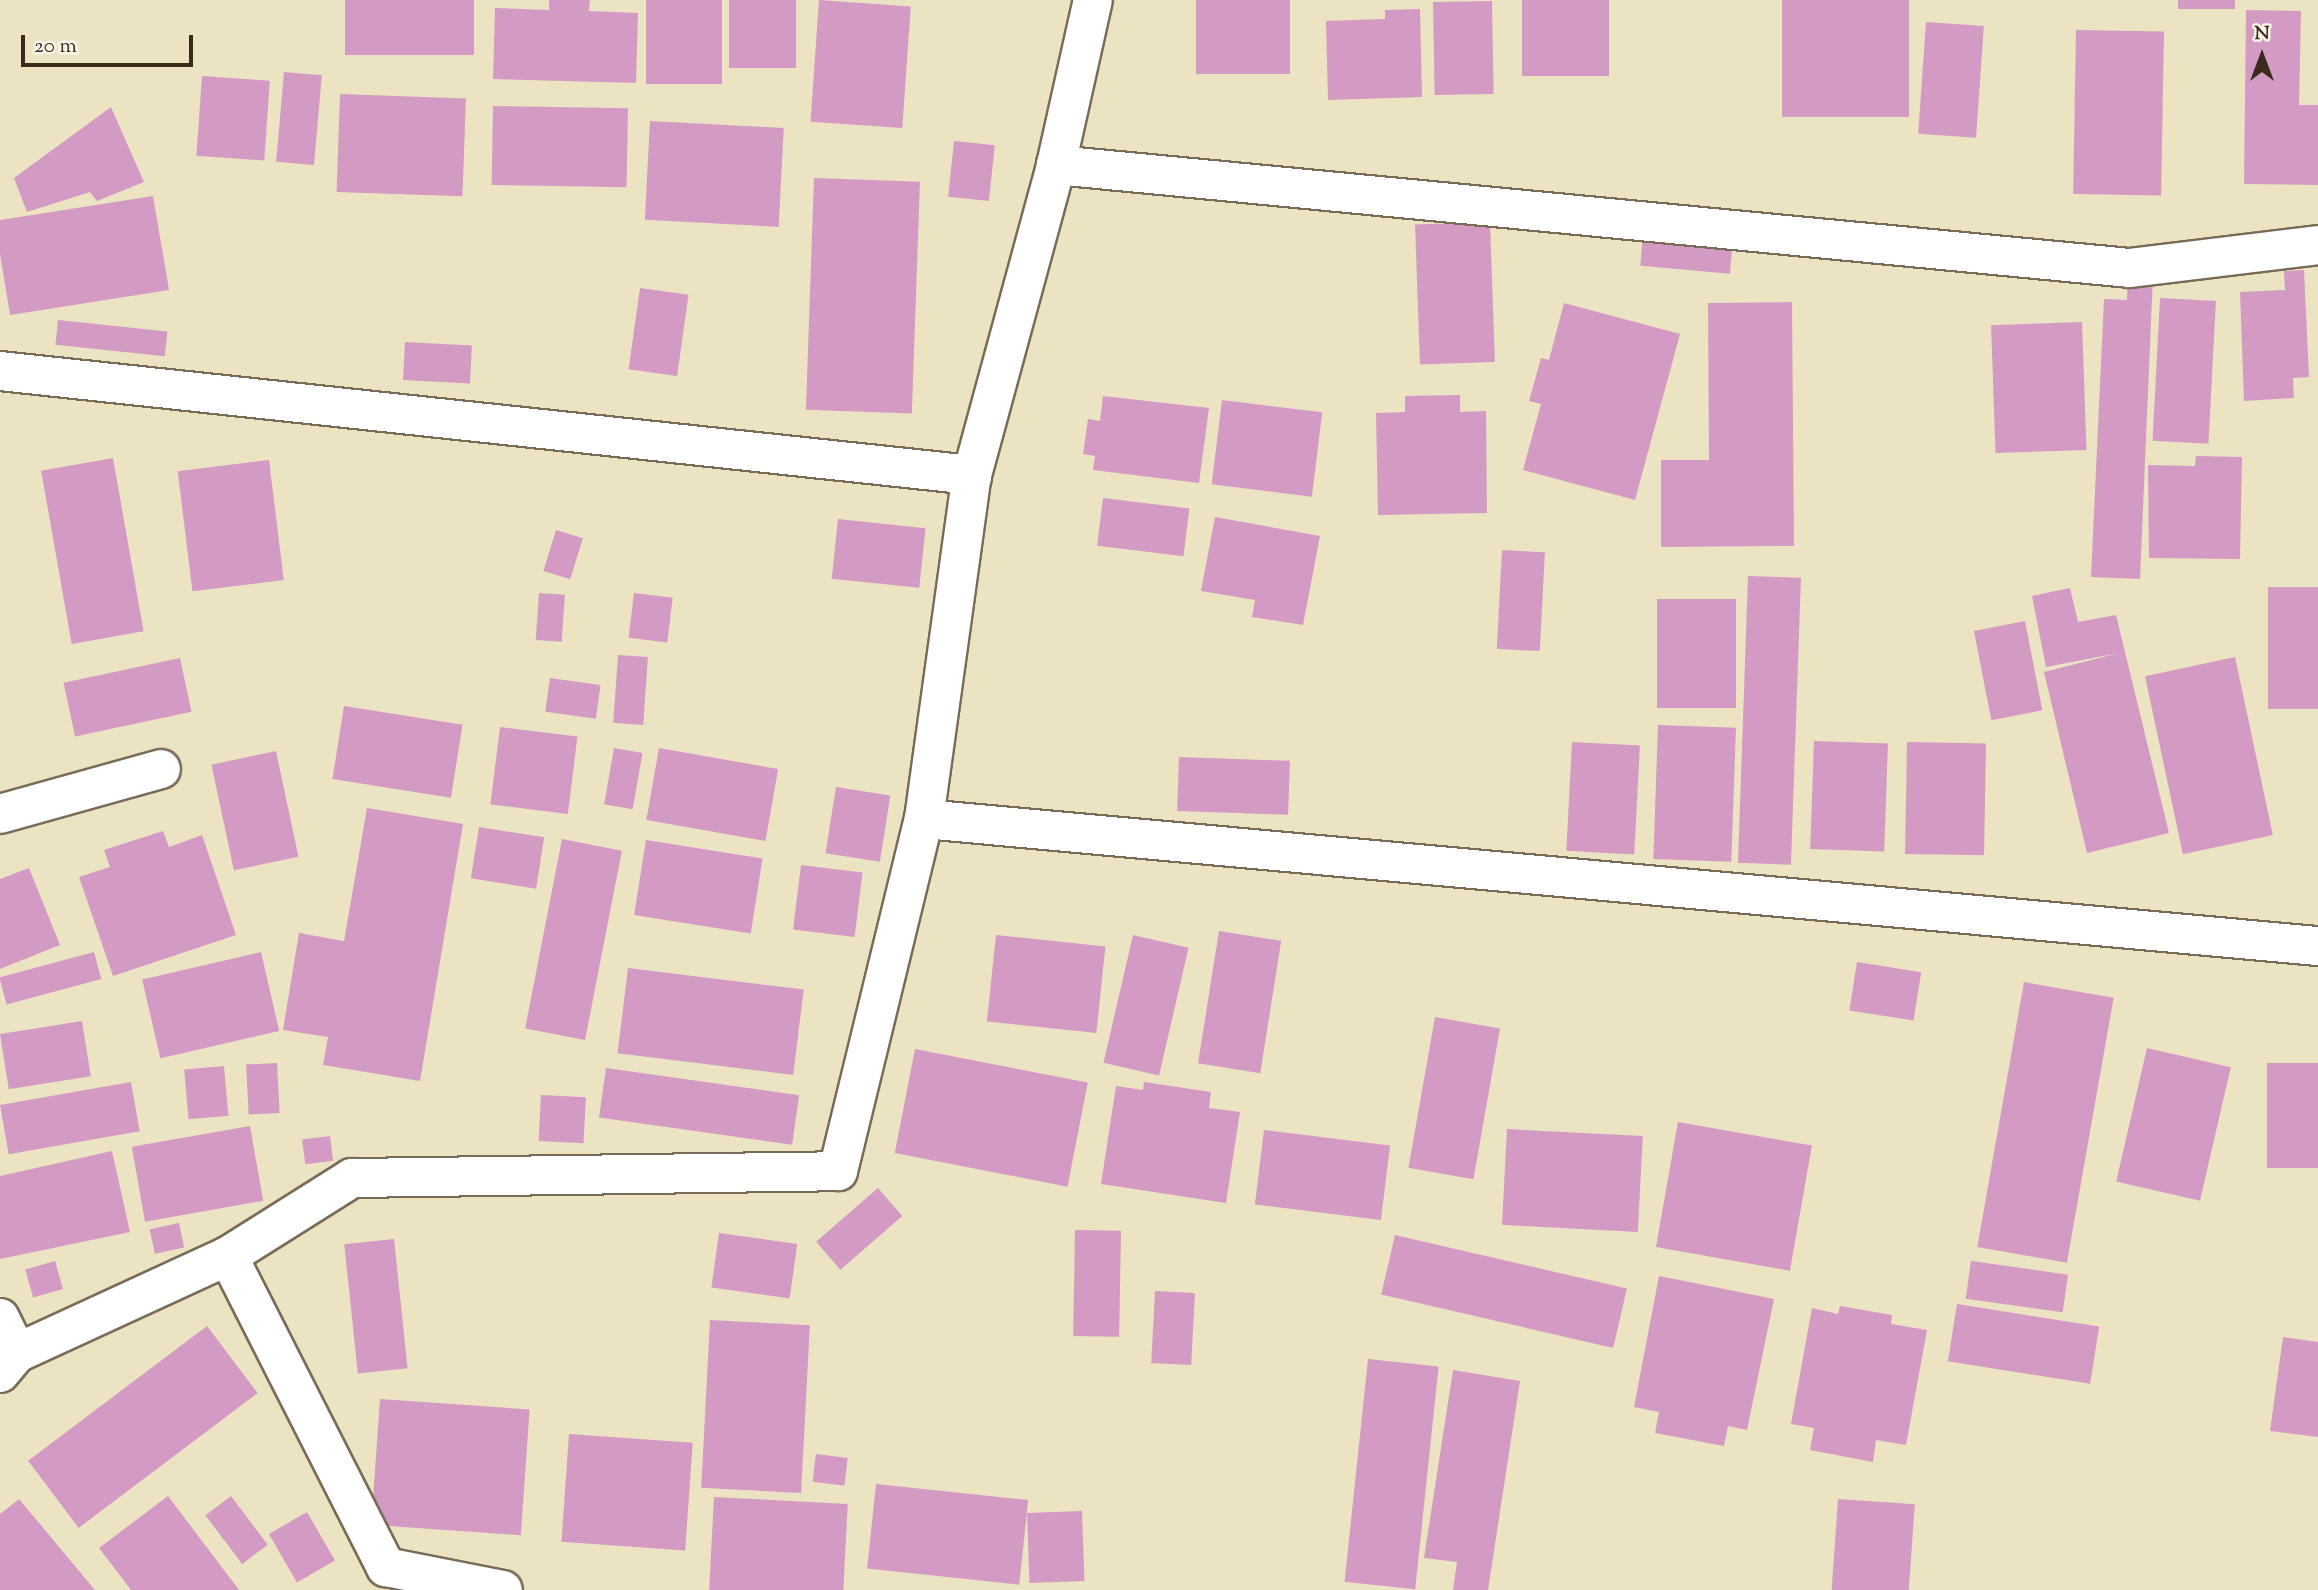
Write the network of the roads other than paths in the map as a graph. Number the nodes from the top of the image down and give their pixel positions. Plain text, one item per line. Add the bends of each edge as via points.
1 (1093, 0) edge
2 (1056, 166) junction
3 (2318, 246) edge
4 (1, 369) edge
5 (972, 475) junction
6 (161, 769) dead end
7 (0, 814) edge
8 (924, 819) junction
9 (2318, 946) edge
10 (228, 1256) junction
11 (0, 1318) edge
12 (9, 1363) edge
13 (503, 1590) edge

1 - 2 street
2 - 3 street via 2129,268
2 - 5 street
4 - 5 street
5 - 8 street
6 - 7 street
8 - 9 street
8 - 10 street via 838,1171 352,1178
10 - 12 street
10 - 13 street via 386,1567
11 - 12 street

